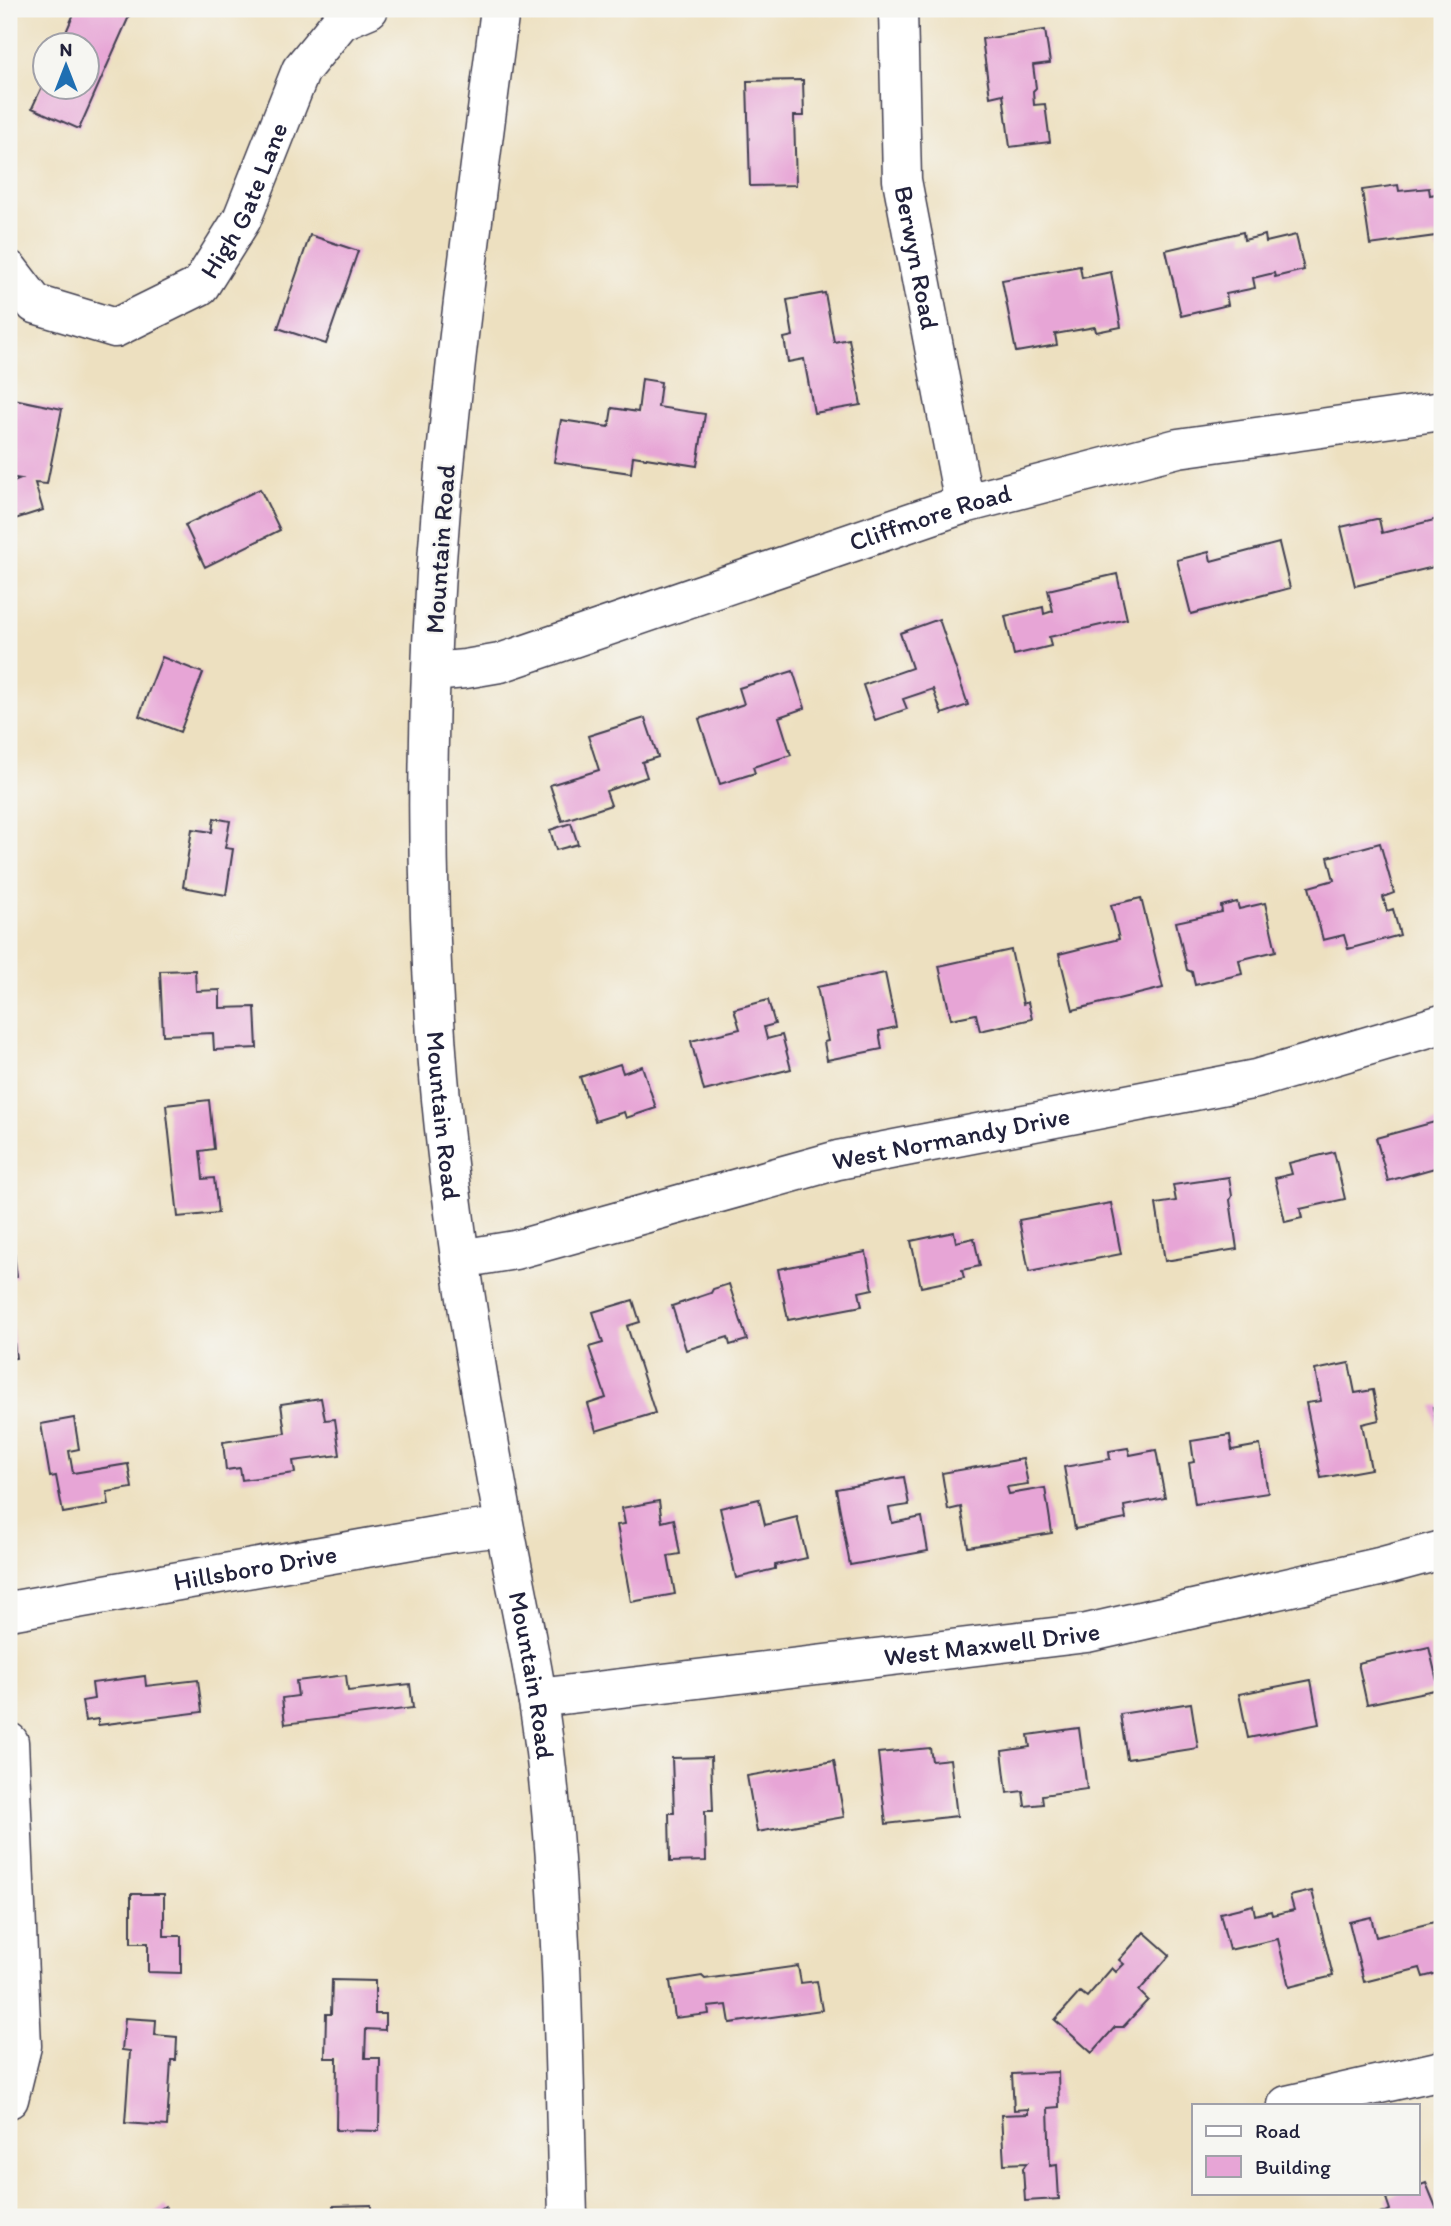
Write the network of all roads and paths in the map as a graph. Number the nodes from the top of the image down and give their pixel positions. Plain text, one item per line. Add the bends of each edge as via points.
1 (369, 9) edge
2 (499, 9) edge
3 (898, 9) edge
4 (9, 270) edge
5 (1442, 411) edge
6 (964, 504) junction
7 (432, 672) junction
8 (1442, 1024) edge
9 (460, 1259) junction
10 (504, 1527) junction
11 (1442, 1550) edge
12 (9, 1611) edge
13 (537, 1698) junction
14 (9, 1742) edge
15 (1442, 2070) edge
16 (9, 2099) edge
17 (1291, 2104) edge
18 (568, 2217) edge

1 - 4 street, High Gate Lane via 341,21 301,70 242,219 200,286 115,328 35,304
2 - 7 street, Mountain Road via 443,485
3 - 6 street, Berwyn Road via 902,180
5 - 6 street, Cliffmore Road via 1178,448
6 - 7 street, Cliffmore Road via 500,663
7 - 9 street, Mountain Road via 434,970 439,1074
8 - 9 street, West Normandy Drive via 1256,1079 838,1160 515,1251
9 - 10 street, Mountain Road
10 - 12 street, Hillsboro Drive
10 - 13 street, Mountain Road
11 - 13 street, West Maxwell Drive via 1087,1633
13 - 18 street, Mountain Road via 556,1871
14 - 16 street via 22,2046
15 - 17 street

